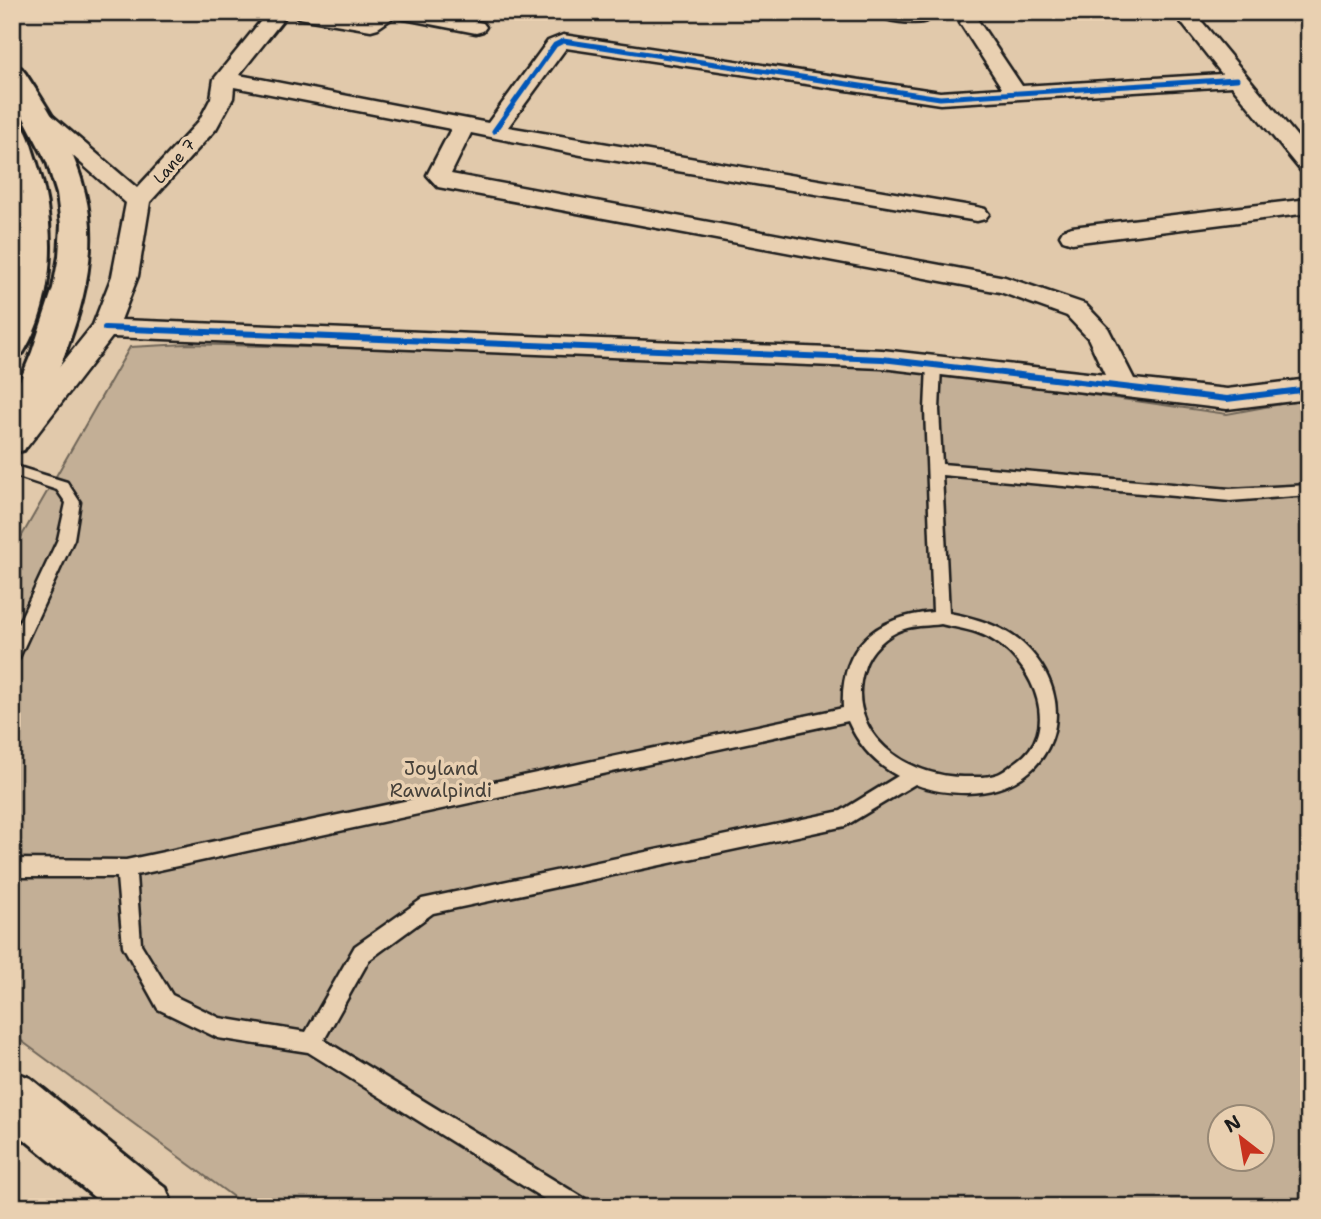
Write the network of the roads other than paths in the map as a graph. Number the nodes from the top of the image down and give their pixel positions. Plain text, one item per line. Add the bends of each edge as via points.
1 (279, 12) edge
2 (299, 12) edge
3 (387, 12) edge
4 (399, 12) edge
5 (884, 12) edge
6 (1183, 12) edge
7 (920, 18) dead end
8 (970, 23) dead end
9 (477, 27) dead end
10 (12, 73) edge
11 (225, 79) junction
12 (1237, 79) junction
13 (1016, 93) junction
14 (40, 117) junction
15 (464, 125) junction
16 (12, 131) edge
17 (494, 131) junction
18 (1309, 166) edge
19 (138, 201) junction
20 (1309, 206) edge
21 (977, 214) dead end
22 (1072, 234) dead end
23 (105, 328) junction
24 (12, 345) edge
25 (934, 365) junction
26 (1124, 387) junction
27 (1309, 389) edge
28 (12, 444) edge
29 (934, 469) junction
30 (12, 470) edge
31 (1309, 490) edge
32 (941, 618) junction
33 (12, 655) edge
34 (852, 713) junction
35 (911, 777) junction
36 (12, 868) edge
37 (125, 869) junction
38 (312, 1043) junction
39 (12, 1096) edge
40 (146, 1207) edge
41 (577, 1207) edge

1 - 11 street, Lane 7
2 - 3 street via 371,24
4 - 9 street
5 - 7 street
6 - 12 street
8 - 13 street
10 - 14 main road
11 - 15 street
11 - 19 street, Lane 7 via 222,98 208,124
12 - 13 street
12 - 18 street
13 - 17 street via 940,98 563,41 555,45
14 - 19 street
14 - 28 main road via 71,196 75,241 68,295
15 - 17 street
15 - 26 street via 439,175 446,181 1005,285 1076,310 1099,334
16 - 24 main road via 36,225 24,312
17 - 21 street
19 - 23 street, Lane 7 via 125,276
20 - 22 street
23 - 25 street via 882,359
23 - 28 street, Lane 7
25 - 26 street
25 - 29 lane
26 - 27 street via 1227,399
29 - 31 lane via 1230,495
29 - 32 lane
30 - 33 lane via 62,486 73,502 66,539
32 - 34 lane via 899,624 867,644 850,676
32 - 35 lane via 983,627 1020,650 1044,684 1049,722 1035,757 1002,781 957,788
34 - 35 lane via 873,750
34 - 37 lane
35 - 38 lane via 845,818 429,905 362,954
36 - 37 lane
37 - 38 lane via 132,946 165,1002 218,1028
38 - 41 lane
39 - 40 main road

